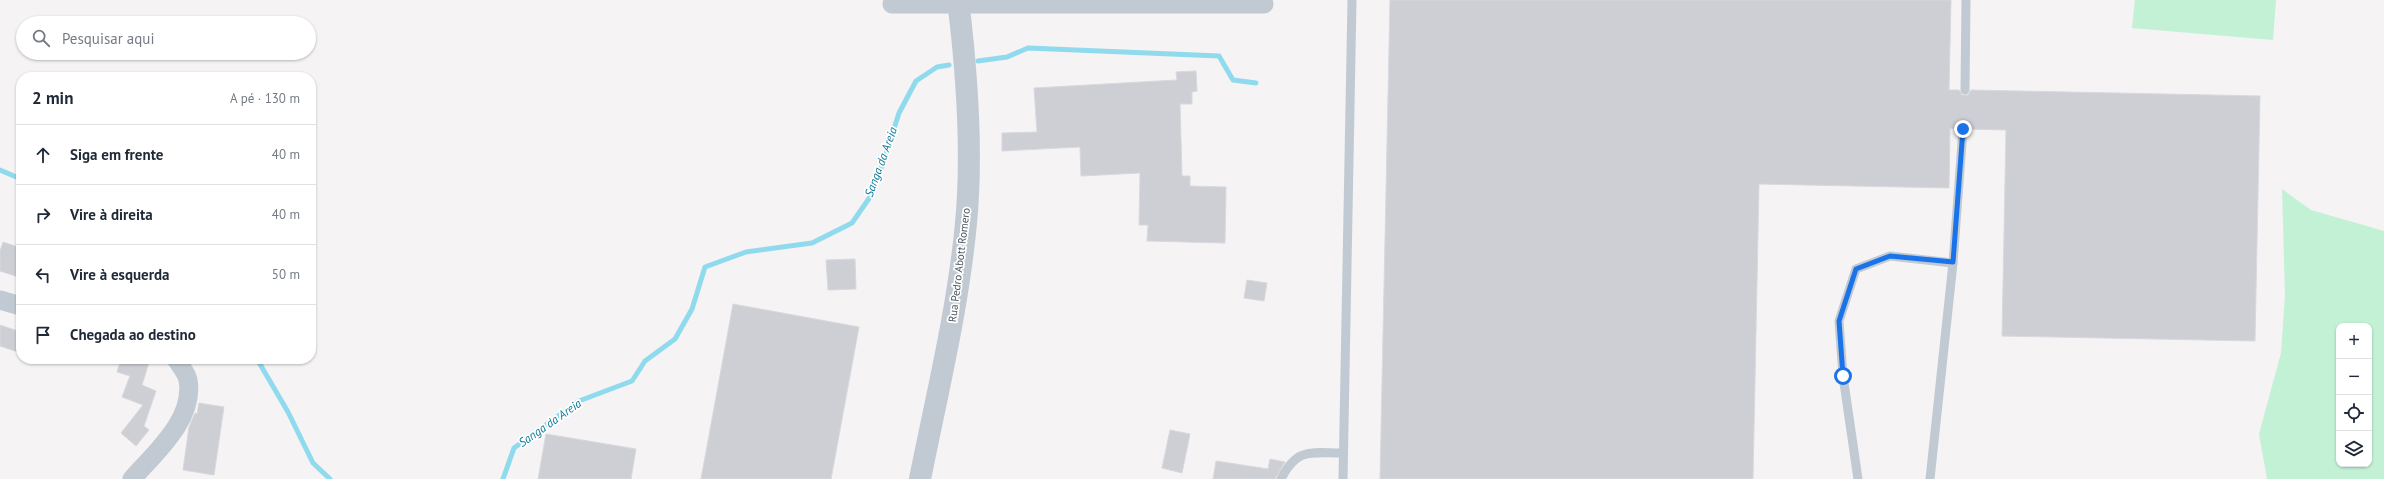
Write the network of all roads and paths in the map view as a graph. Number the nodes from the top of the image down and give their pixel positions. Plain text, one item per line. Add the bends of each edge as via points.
1 (1352, 0) edge
2 (1966, 0) edge
3 (1155, 2) edge
4 (959, 3) edge
5 (892, 4) dead end
6 (1264, 4) dead end
7 (1965, 90) dead end
8 (1963, 129) dead end
9 (1953, 262) junction
10 (0, 300) edge
11 (16, 305) edge
12 (179, 364) edge
13 (1343, 452) junction
14 (132, 479) edge
15 (920, 479) edge
16 (1281, 479) edge
17 (1343, 479) edge
18 (1858, 479) edge
19 (1930, 479) edge

1 - 13 lane
2 - 7 lane
3 - 4 street
3 - 6 street
4 - 5 street
4 - 15 street, Rua Pedro Abott Romero via 969,137 966,223 950,333
8 - 9 lane
9 - 18 lane via 1890,256 1856,269 1839,321 1843,376
9 - 19 lane
10 - 11 street
12 - 14 street via 188,379 188,407 165,443
13 - 16 lane via 1303,454 1289,463
13 - 17 lane

